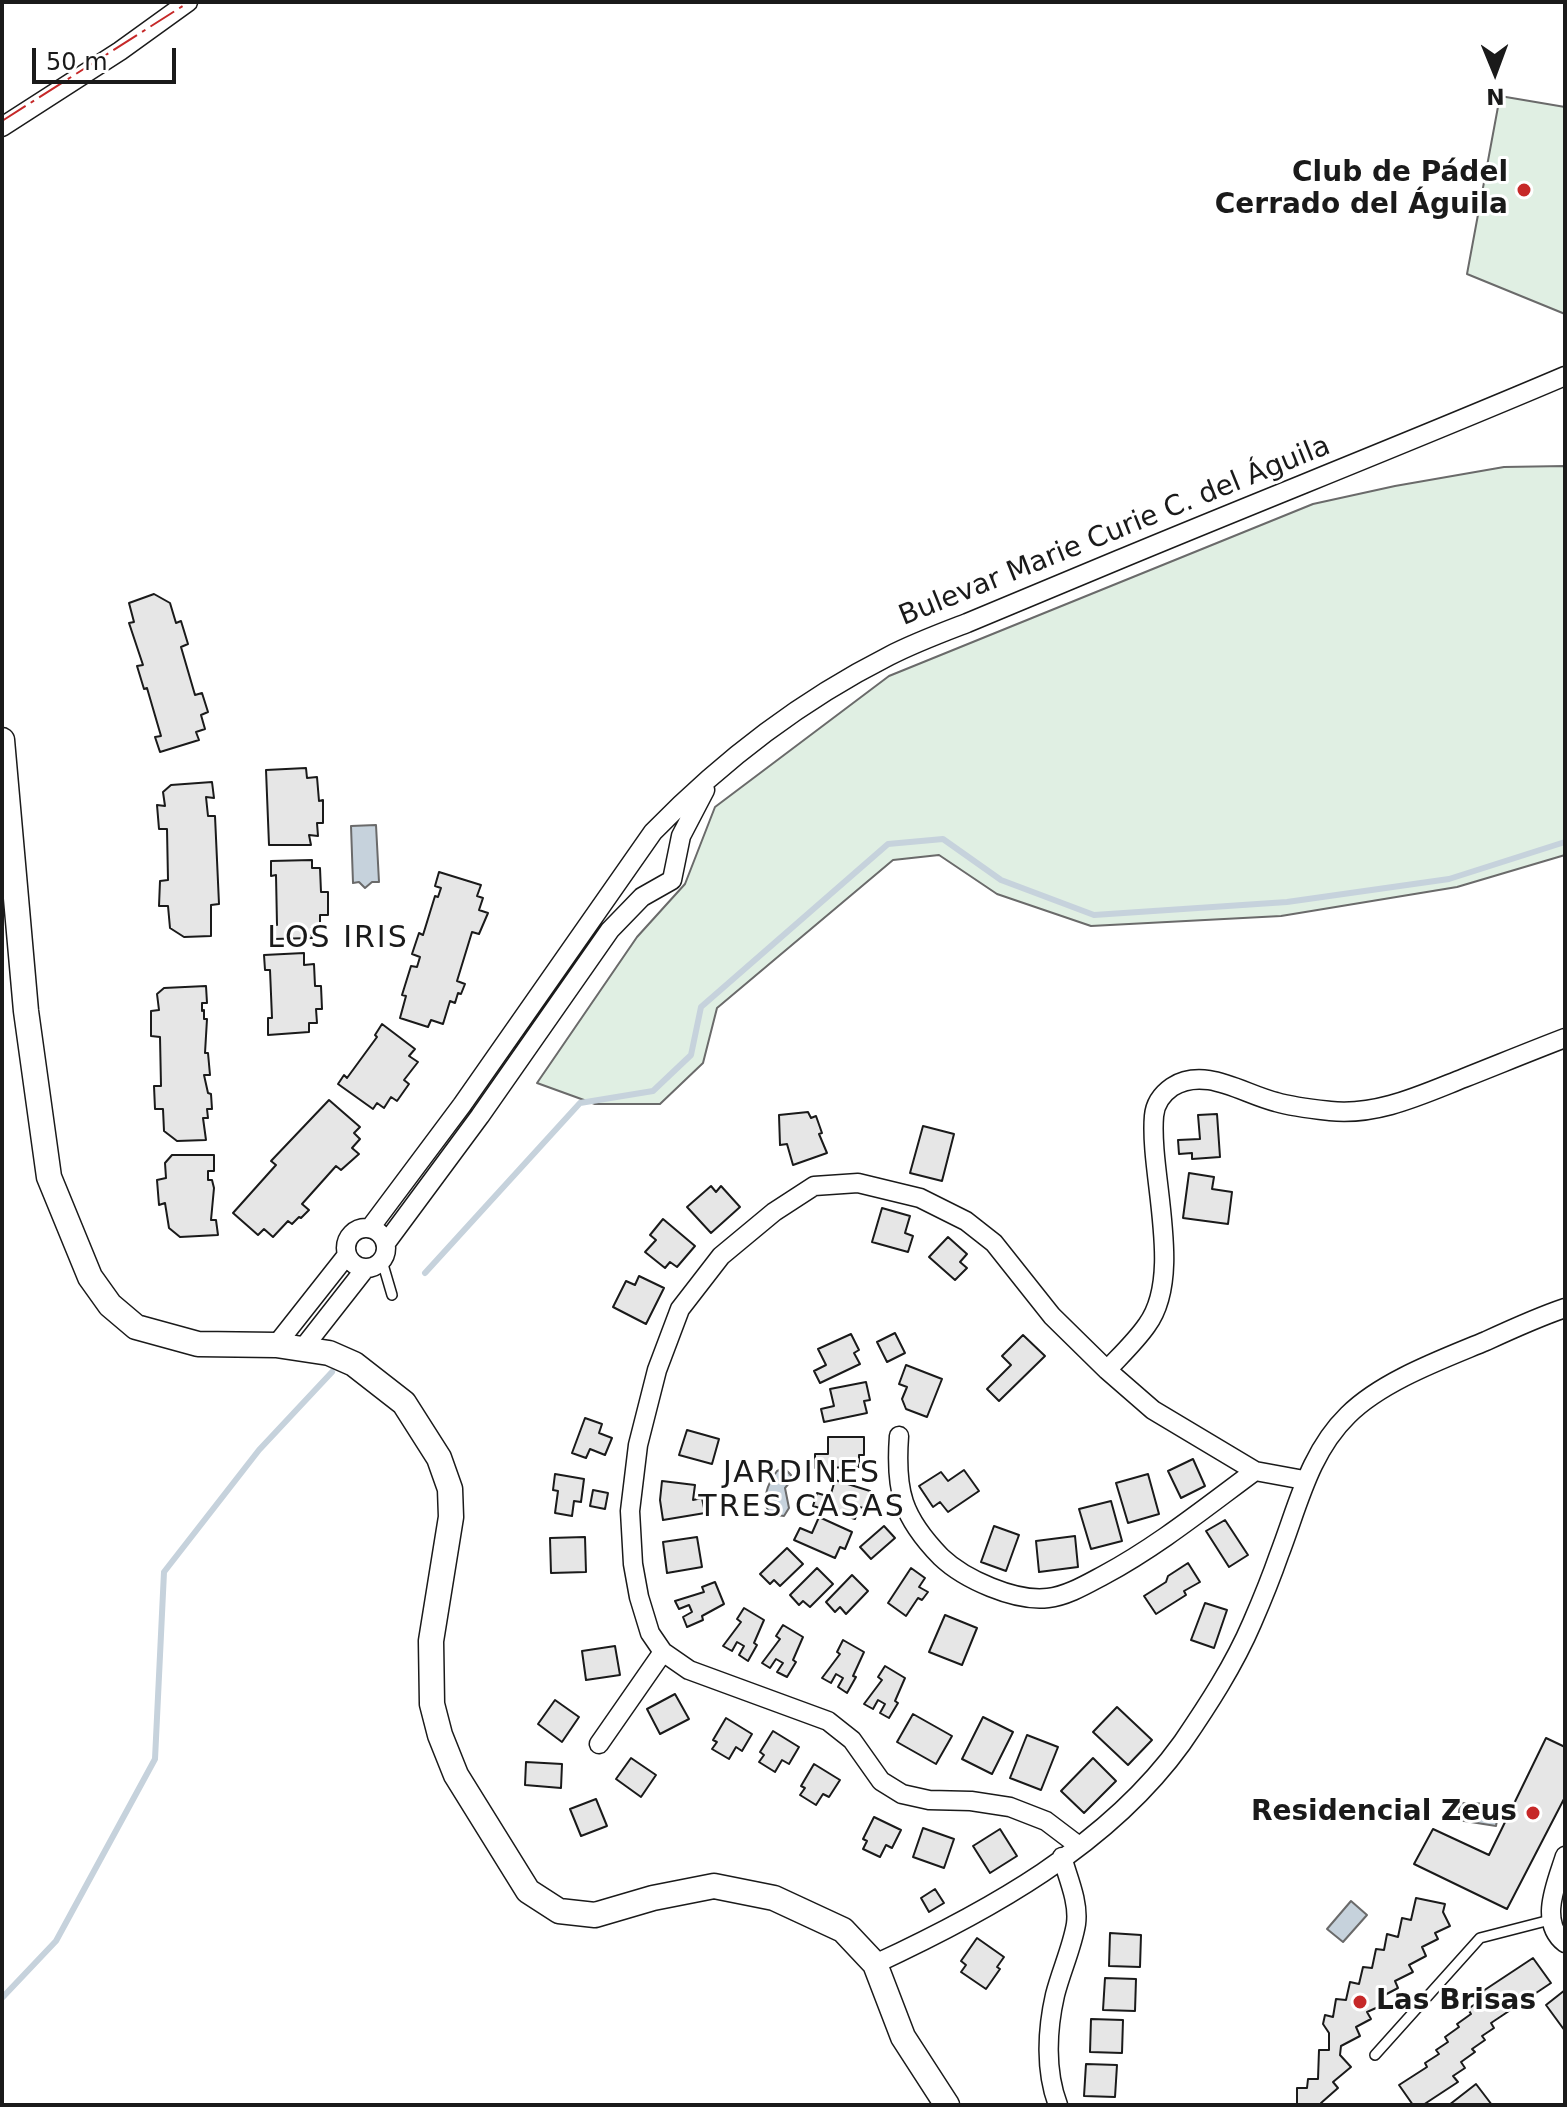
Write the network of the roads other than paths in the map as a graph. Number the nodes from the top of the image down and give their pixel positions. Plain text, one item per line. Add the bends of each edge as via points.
1 (188, 2) edge
2 (2, 127) edge
3 (1565, 376) edge
4 (2, 740) edge
5 (710, 781) junction
6 (635, 858) junction
7 (674, 868) junction
8 (660, 888) junction
9 (1565, 1038) edge
10 (370, 1228) junction
11 (347, 1255) junction
12 (378, 1258) junction
13 (392, 1295) dead end
14 (1565, 1308) edge
15 (276, 1345) junction
16 (303, 1348) junction
17 (1107, 1370) junction
18 (899, 1436) dead end
19 (1255, 1471) junction
20 (1304, 1480) junction
21 (663, 1652) junction
22 (599, 1744) dead end
23 (1079, 1846) junction
24 (1565, 1856) edge
25 (1062, 1857) junction
26 (1550, 1920) junction
27 (1565, 1943) edge
28 (875, 1964) junction
29 (1375, 2055) dead end
30 (947, 2105) edge
31 (1058, 2105) edge

1 - 2 street
3 - 5 street, Bulevar Marie Curie C. del Águila via 892,654 797,710
4 - 15 street via 26,1011 49,1177 90,1277 110,1305 136,1327 198,1344
5 - 6 street, Bulevar Marie Curie C. del Águila via 653,832
5 - 7 street, Bulevar Marie Curie C. del Águila via 681,836
6 - 7 street via 653,848 662,850
6 - 8 street via 638,882
6 - 10 street, Bulevar Marie Curie C. del Águila
7 - 8 street, Bulevar Marie Curie C. del Águila via 672,880
8 - 12 street, Bulevar Marie Curie C. del Águila via 642,897 610,930
9 - 17 street via 1378,1109 1333,1112 1276,1102 1201,1078 1181,1081 1165,1092 1155,1108 1153,1127 1164,1264 1159,1299 1149,1324
10 - 11 street via 351,1235
10 - 12 street via 382,1235
11 - 12 street via 353,1264
11 - 15 street
12 - 13 lane
12 - 16 street, Bulevar Marie Curie C. del Águila
14 - 20 street via 1386,1388 1348,1415
15 - 16 street
16 - 28 street via 329,1353 377,1380 404,1403 439,1458 450,1489 451,1517 431,1641 432,1704 456,1775 528,1891 559,1911 595,1915 714,1886 774,1898 843,1930
17 - 19 street via 1153,1410
17 - 21 street via 1052,1316 994,1243 966,1221 920,1198 858,1183 814,1186 721,1256 680,1309 657,1370 638,1445 630,1511 639,1597 650,1633
18 - 19 street via 896,1471 919,1534 947,1562 982,1584 1047,1599 1081,1588 1136,1557
19 - 20 street
20 - 23 street via 1251,1626 1215,1694 1180,1746 1132,1800
21 - 22 street
21 - 23 street via 689,1670 828,1721 852,1740 881,1781 902,1794 1010,1807 1046,1821
23 - 25 street
24 - 26 street
25 - 28 street via 992,1904
25 - 31 street via 1076,1923 1048,2047
26 - 27 street
26 - 29 lane via 1480,1938
28 - 30 street via 903,2037

